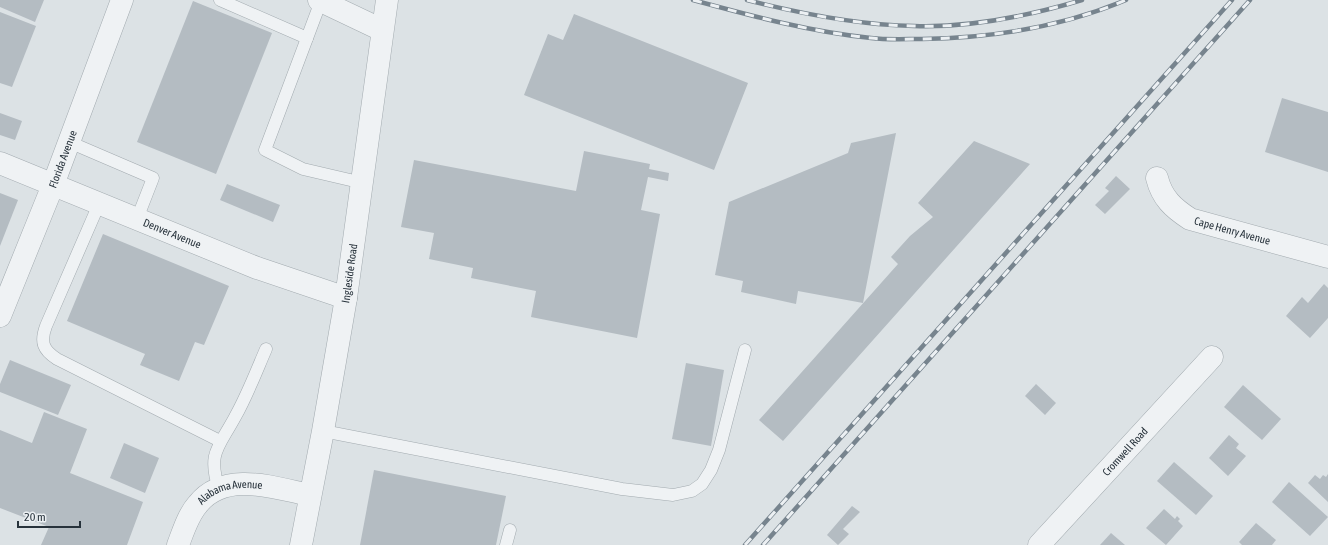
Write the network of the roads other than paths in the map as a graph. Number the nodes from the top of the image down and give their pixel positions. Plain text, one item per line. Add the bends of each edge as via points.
1 (122, 0) edge
2 (320, 0) edge
3 (387, 0) edge
4 (226, 1) edge
5 (382, 30) junction
6 (307, 38) junction
7 (69, 142) junction
8 (0, 163) edge
9 (1157, 178) dead end
10 (363, 183) junction
11 (53, 185) junction
12 (99, 204) junction
13 (137, 219) junction
14 (1328, 257) edge
15 (346, 298) junction
16 (0, 316) edge
17 (266, 349) dead end
18 (744, 350) dead end
19 (1212, 357) dead end
20 (323, 431) junction
21 (220, 441) junction
22 (219, 489) junction
23 (310, 495) junction
24 (510, 530) dead end
25 (178, 545) edge
26 (301, 545) edge
27 (506, 545) edge
28 (1039, 545) edge

1 - 7 street, Florida Avenue
2 - 5 street
2 - 6 lane
3 - 5 street, Ingleside Road
4 - 6 lane
5 - 10 street, Ingleside Road
6 - 10 lane via 265,150 303,169
7 - 11 street, Florida Avenue
7 - 13 lane via 153,178
8 - 11 street, Denver Avenue
9 - 14 street, Cape Henry Avenue via 1165,199 1176,210 1190,218
10 - 15 street, Ingleside Road
11 - 12 street, Denver Avenue
11 - 16 street, Florida Avenue
12 - 13 street, Denver Avenue
12 - 21 lane via 46,326 42,337 43,347 57,359
13 - 15 street, Denver Avenue via 258,268
15 - 20 street, Ingleside Road
17 - 21 lane via 235,418
18 - 20 lane via 719,450 711,470 702,484 692,491 673,495 622,489
19 - 28 street, Cromwell Road
20 - 23 street, Ingleside Road
21 - 22 lane via 214,464
22 - 23 street, Alabama Avenue via 248,483
22 - 25 street, Alabama Avenue via 198,502
23 - 26 street, Ingleside Road
24 - 27 lane

